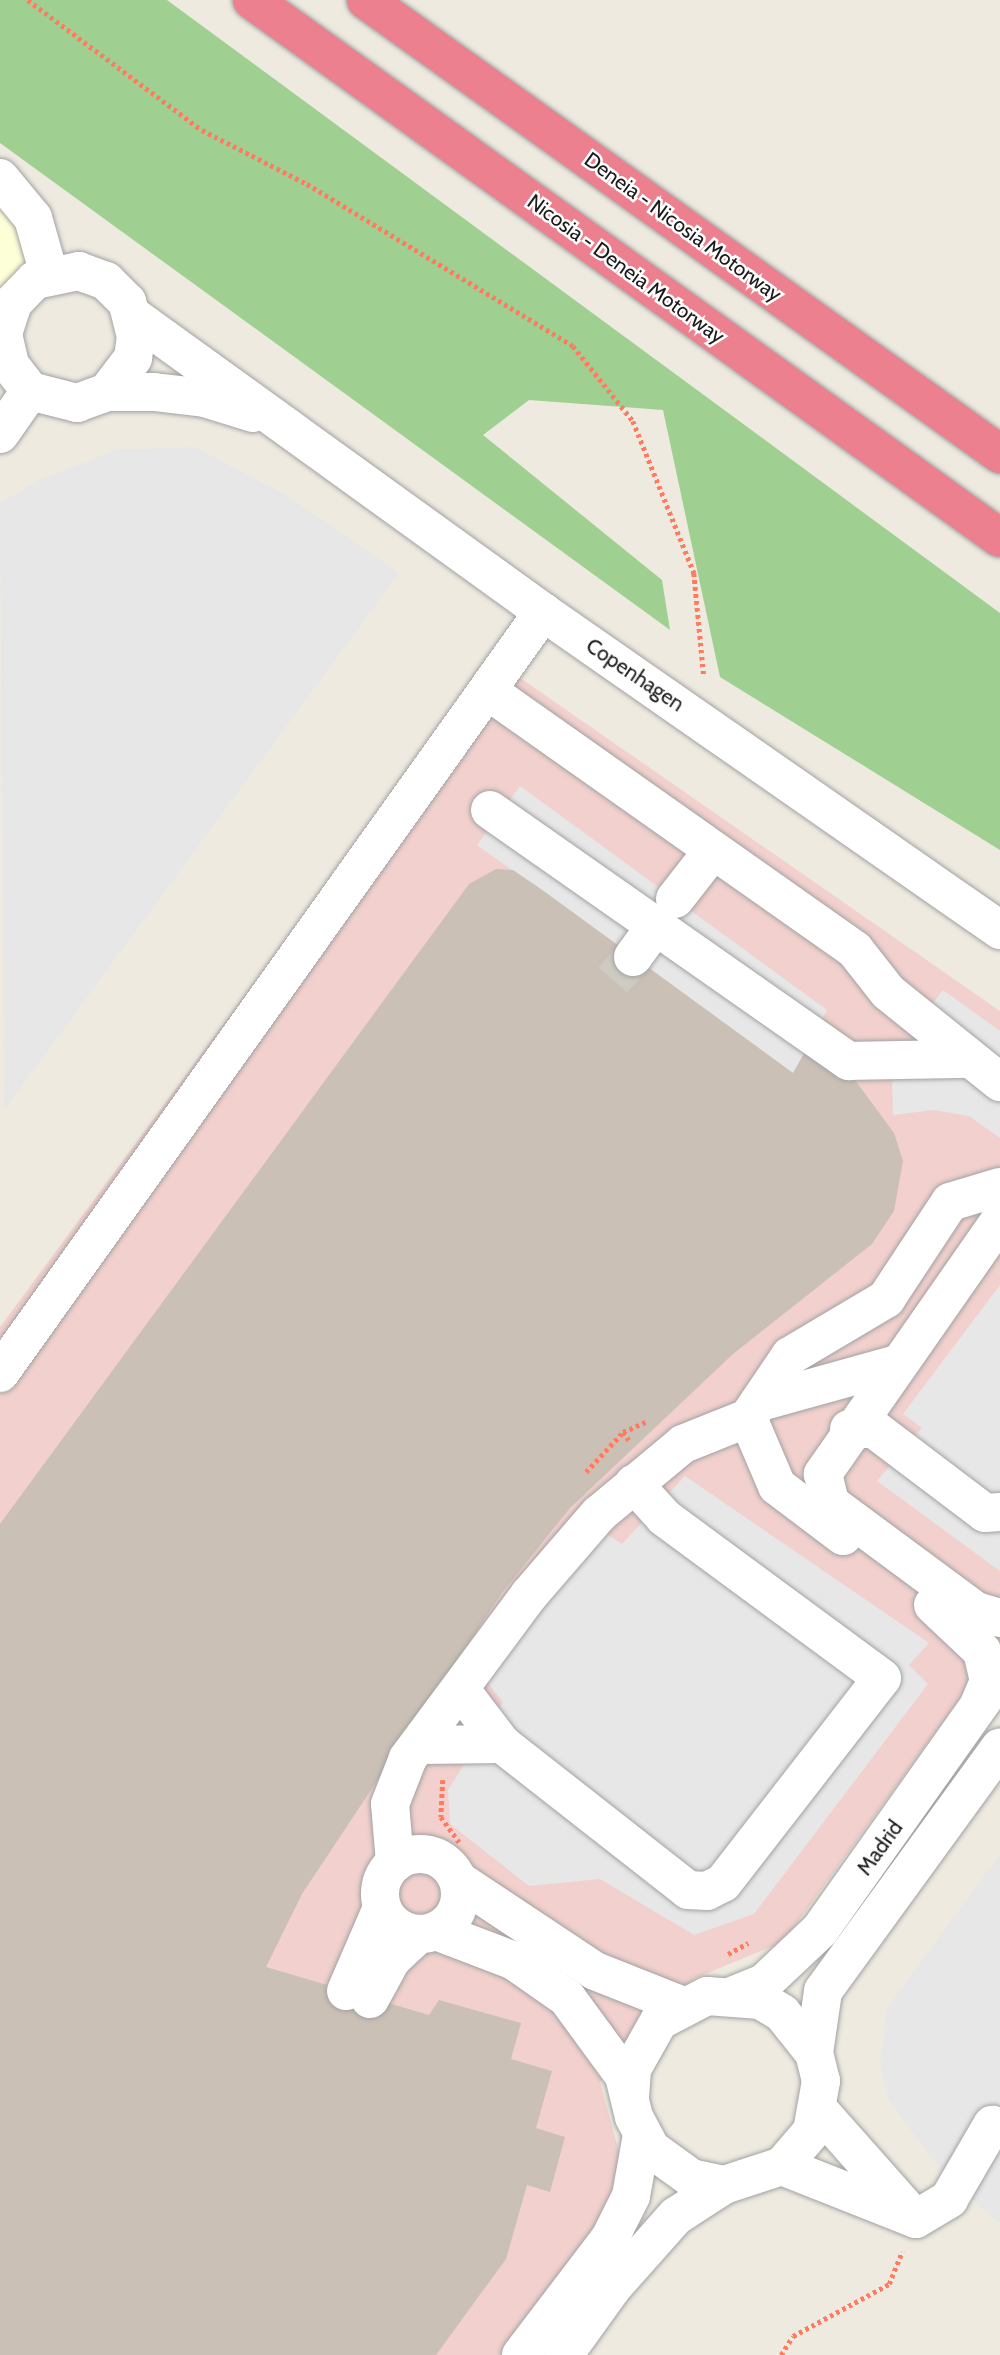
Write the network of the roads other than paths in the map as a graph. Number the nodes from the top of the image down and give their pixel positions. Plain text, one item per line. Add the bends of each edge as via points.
1 (252, 0) edge
2 (366, 0) edge
3 (0, 178) edge
4 (49, 274) junction
5 (133, 316) junction
6 (30, 390) junction
7 (107, 392) junction
8 (272, 419) junction
9 (0, 434) edge
10 (1000, 454) edge
11 (1000, 538) edge
12 (543, 612) junction
13 (488, 691) junction
14 (490, 810) dead end
15 (711, 853) junction
16 (654, 928) junction
17 (1000, 930) edge
18 (967, 1059) junction
19 (1000, 1082) edge
20 (1000, 1186) edge
21 (1000, 1220) edge
22 (894, 1366) junction
23 (0, 1373) edge
24 (756, 1409) junction
25 (849, 1429) junction
26 (634, 1484) junction
27 (1000, 1512) edge
28 (1000, 1618) edge
29 (461, 1690) junction
30 (989, 1690) edge
31 (502, 1744) junction
32 (422, 1745) junction
33 (1000, 1747) edge
34 (409, 1858) junction
35 (458, 1880) junction
36 (382, 1908) junction
37 (427, 1933) junction
38 (734, 1995) junction
39 (681, 2005) junction
40 (814, 2053) junction
41 (630, 2096) junction
42 (819, 2109) junction
43 (992, 2125) dead end
44 (642, 2136) junction
45 (782, 2166) junction
46 (724, 2185) junction
47 (916, 2219) junction
48 (521, 2355) edge
49 (564, 2355) edge

1 - 11 highway, Nicosia - Deneia Motorway
2 - 10 highway, Deneia - Nicosia Motorway
3 - 4 street via 33,218
4 - 5 street via 93,275 118,290
4 - 6 street via 23,290 6,318 4,350
5 - 7 street via 133,358
5 - 8 street, Copenhagen
6 - 7 street via 77,403
6 - 9 street
7 - 8 street, Copenhagen via 205,398
8 - 12 street, Copenhagen
12 - 13 street
12 - 17 street, Copenhagen
13 - 15 street
13 - 23 street
14 - 16 street
15 - 16 street
15 - 18 street via 855,950 888,992
16 - 18 street via 849,1061
18 - 19 street
20 - 24 street via 950,1202 886,1298 790,1356
21 - 22 street
22 - 24 street
22 - 25 street
24 - 26 street via 683,1444
24 - 30 street via 777,1486 966,1630 982,1651
25 - 27 street via 874,1429 985,1513
25 - 28 street via 823,1474 830,1503 976,1611
26 - 29 street via 529,1595
26 - 31 street via 664,1517 880,1672 881,1686 723,1883 707,1891 688,1890
29 - 31 street
29 - 32 street
30 - 38 street, Madrid via 820,1930 764,1983
31 - 32 street
32 - 34 street
33 - 40 street, Madrid via 823,1991
34 - 35 street via 442,1860
34 - 36 street via 383,1879
35 - 37 street via 456,1914
35 - 39 street via 595,1971
36 - 37 street via 398,1928
36 - 37 street via 358,1995 392,1959
37 - 41 street via 514,1961 567,1998 606,2048
38 - 39 street
38 - 40 street via 782,2013
39 - 41 street via 642,2043
40 - 42 street
41 - 44 street
42 - 45 street via 799,2151
42 - 47 street
43 - 47 street via 949,2199
44 - 46 street via 676,2171
44 - 48 street via 631,2196 610,2238
45 - 46 street
45 - 47 street
46 - 49 street via 676,2216 611,2288

